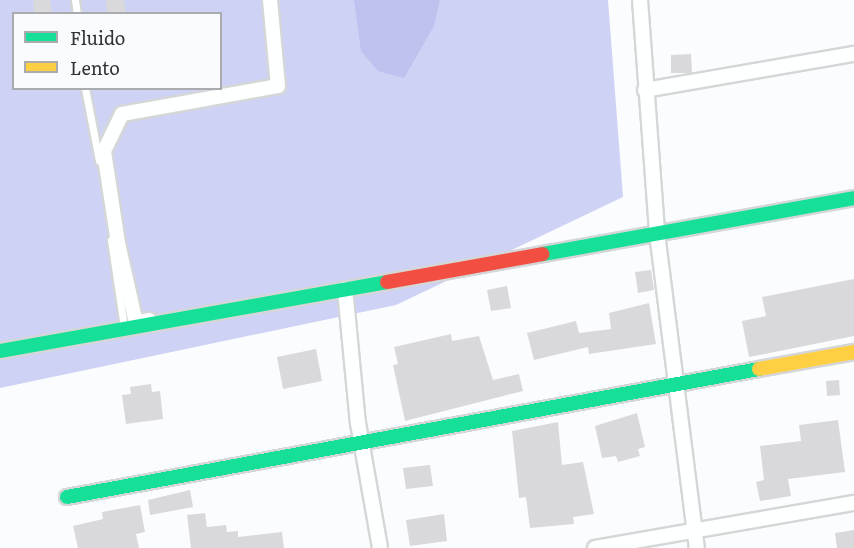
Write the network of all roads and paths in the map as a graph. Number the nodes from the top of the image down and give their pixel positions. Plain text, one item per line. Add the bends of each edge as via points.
1 (270, 0) edge
2 (640, 0) edge
3 (854, 54) edge
4 (86, 90) edge
5 (645, 90) junction
6 (854, 198) edge
7 (657, 233) junction
8 (423, 275) junction
9 (345, 290) junction
10 (125, 329) junction
11 (0, 351) edge
12 (854, 352) edge
13 (676, 385) junction
14 (361, 442) junction
15 (67, 497) dead end
16 (854, 502) edge
17 (694, 530) junction
18 (380, 548) edge
19 (595, 548) edge
20 (697, 548) edge

1 - 8 street via 278,86 122,114 104,151 118,243 136,323
2 - 5 street
3 - 5 street
4 - 10 lane
5 - 7 street
6 - 7 street
7 - 8 street
7 - 13 street
8 - 9 street
9 - 10 street
9 - 14 street
10 - 11 street
12 - 13 street
13 - 14 street
13 - 17 street
14 - 15 street
14 - 18 street
16 - 17 street
17 - 19 street
17 - 20 street

